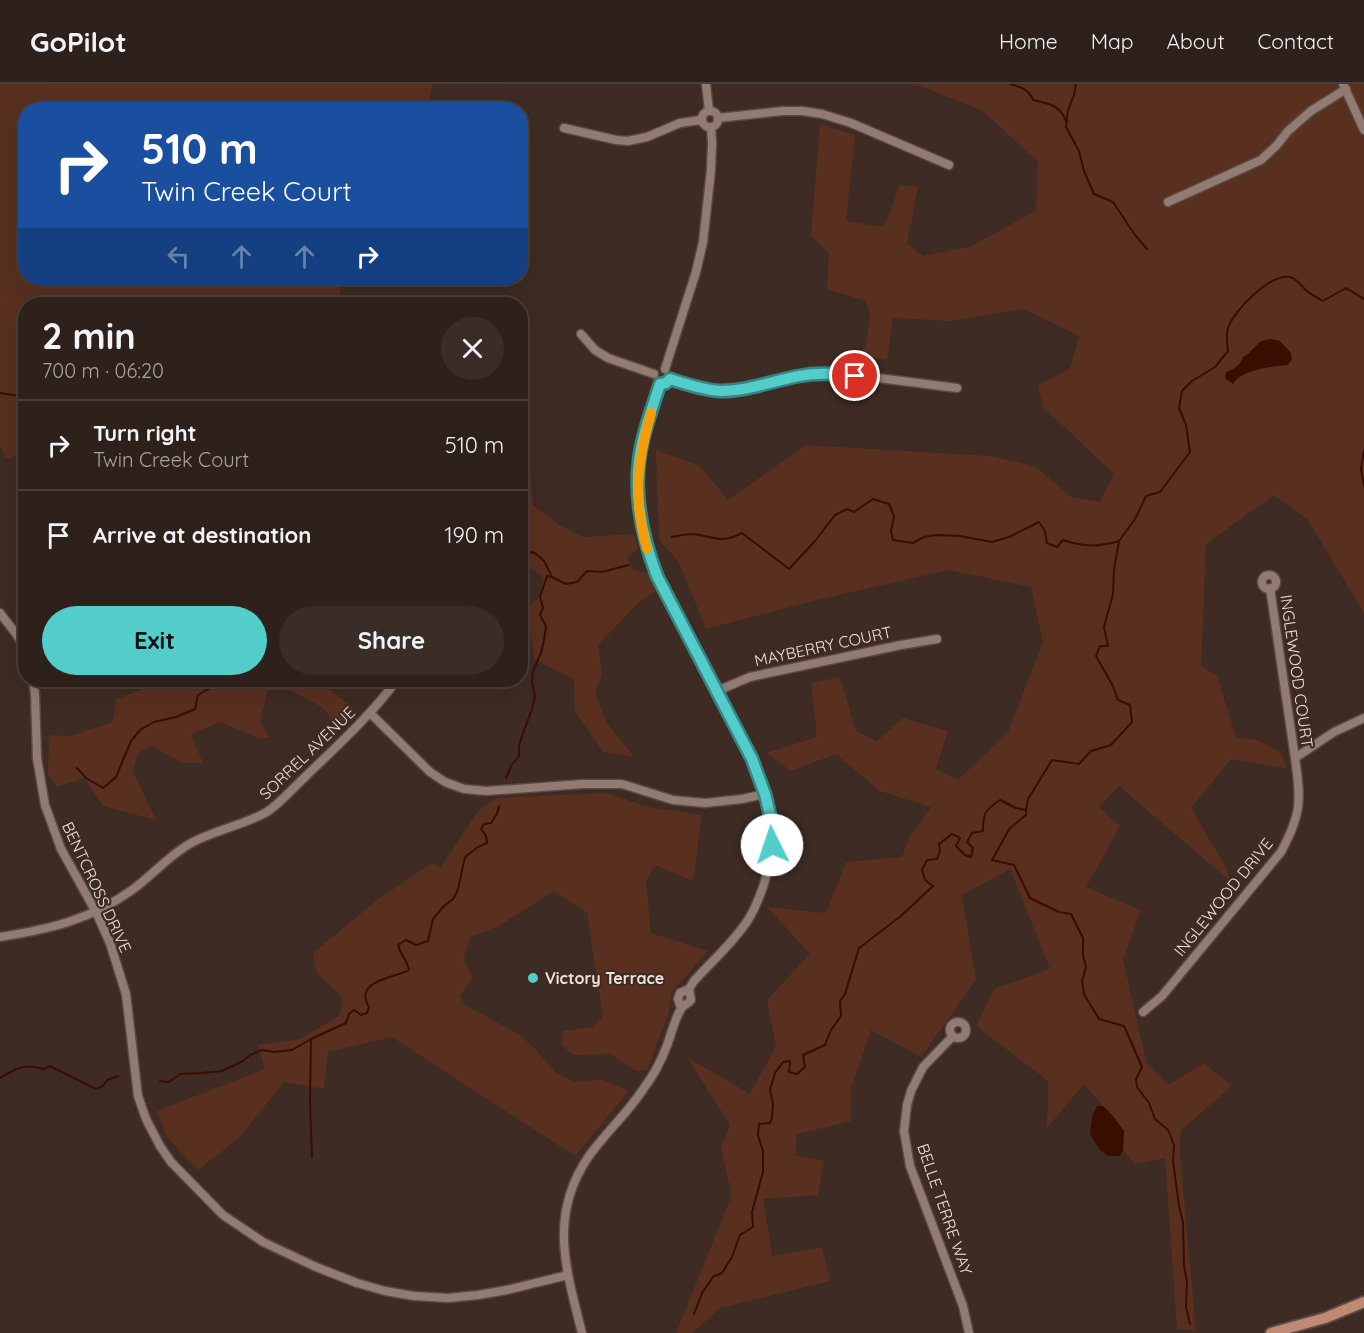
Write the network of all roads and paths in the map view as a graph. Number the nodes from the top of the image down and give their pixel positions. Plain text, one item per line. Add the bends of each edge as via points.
1 (706, 84) edge
2 (1345, 87) edge
3 (709, 111) junction
4 (718, 118) junction
5 (701, 120) junction
6 (711, 127) junction
7 (564, 128) dead end
8 (1364, 130) edge
9 (949, 165) dead end
10 (1168, 202) dead end
11 (581, 334) dead end
12 (665, 369) junction
13 (654, 374) junction
14 (670, 379) junction
15 (660, 384) junction
16 (957, 388) dead end
17 (1270, 588) dead end
18 (0, 613) edge
19 (18, 637) edge
20 (937, 639) dead end
21 (34, 687) edge
22 (392, 687) edge
23 (717, 691) junction
24 (370, 714) junction
25 (1364, 718) edge
26 (1295, 758) junction
27 (765, 794) junction
28 (96, 912) junction
29 (0, 937) edge
30 (1143, 1012) dead end
31 (953, 1036) dead end
32 (568, 1275) junction
33 (1364, 1302) edge
34 (582, 1333) edge
35 (969, 1333) edge
36 (1271, 1333) edge

1 - 3 street
2 - 8 street
2 - 10 street via 1311,111 1261,160
3 - 4 street
3 - 5 street via 704,112
4 - 6 street
4 - 9 street via 783,111 822,114
5 - 6 street
5 - 7 street via 628,141
6 - 12 street via 703,242
11 - 13 street via 608,358
12 - 13 street
12 - 14 street
13 - 15 street
14 - 15 street
14 - 16 street via 720,391 824,373
15 - 23 street via 639,462 643,536 657,576
17 - 26 street, INGLEWOOD COURT
18 - 19 street
20 - 23 street, MAYBERRY COURT via 750,677
21 - 28 street, BENTCROSS DRIVE via 37,758 45,806 61,849
22 - 24 street, SORREL AVENUE
23 - 27 street via 752,759
24 - 27 street via 430,772 464,789 622,784 673,800 705,803
24 - 28 street, SORREL AVENUE via 267,812 194,842 131,891
25 - 26 street
26 - 30 street, INGLEWOOD DRIVE via 1299,802 1281,852 1162,996
27 - 32 street via 772,845 768,874 758,902 736,936 689,989 679,995 681,1008 666,1050 646,1086 579,1172 565,1211
28 - 29 street, SORREL AVENUE via 68,923
28 - 32 street, BENTCROSS DRIVE via 126,994 138,1096 146,1119 171,1162 223,1215 262,1242 297,1259 385,1292 448,1298 507,1290
31 - 35 street, BELLE TERRE WAY via 923,1067 911,1091 904,1131 910,1166 963,1306
32 - 34 street
33 - 36 main road

